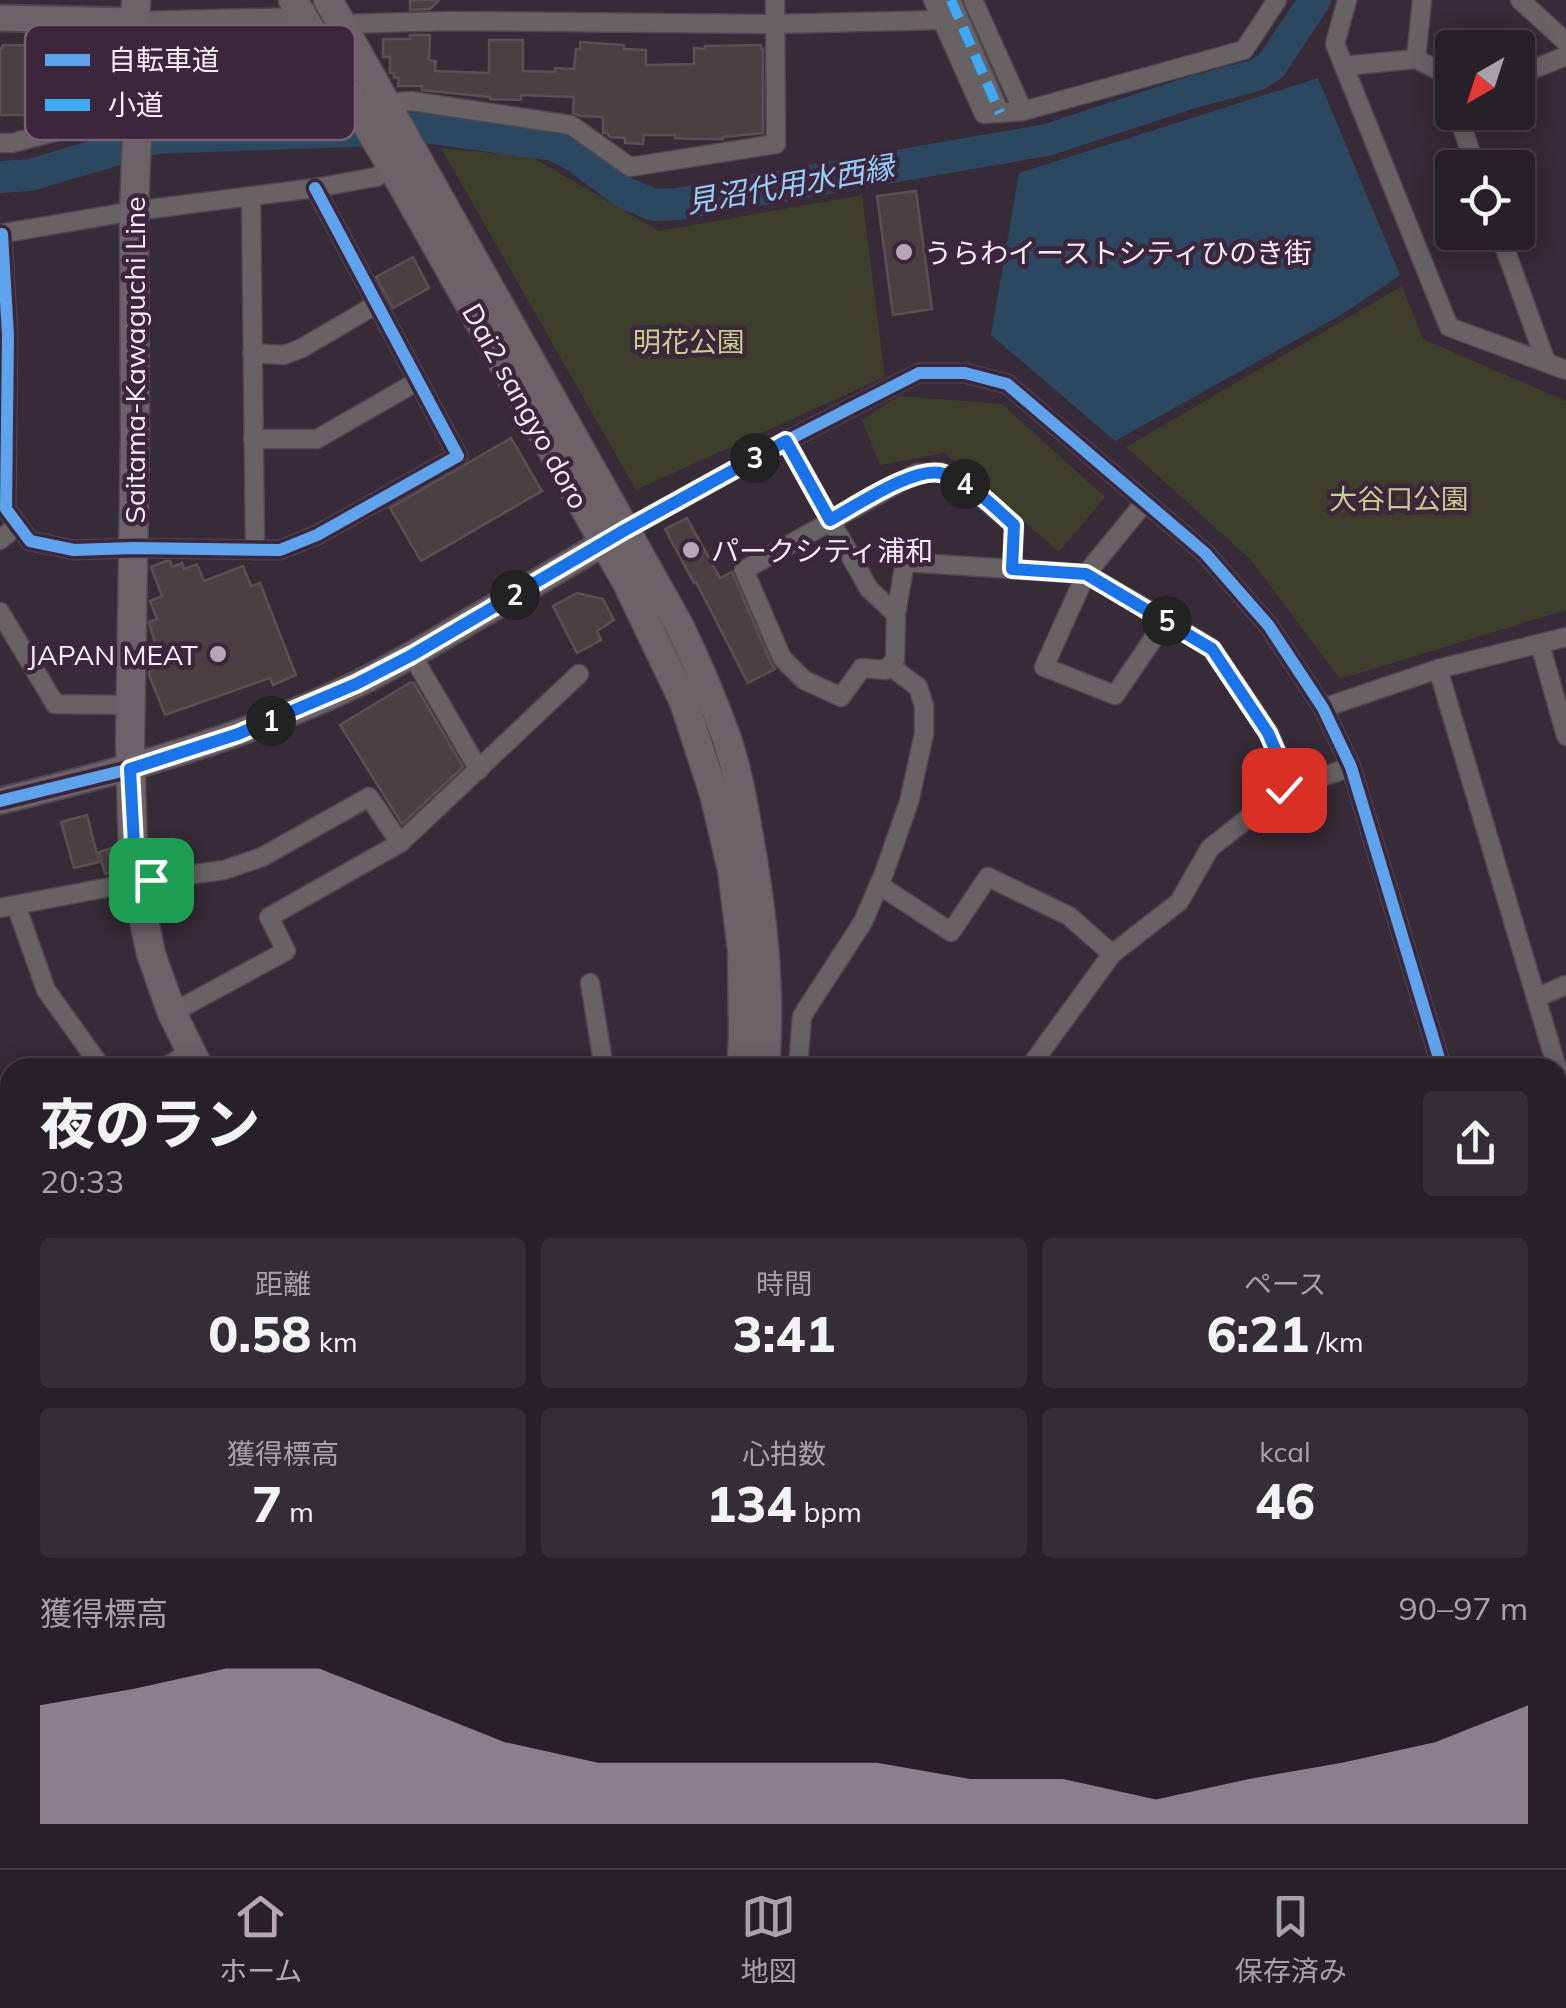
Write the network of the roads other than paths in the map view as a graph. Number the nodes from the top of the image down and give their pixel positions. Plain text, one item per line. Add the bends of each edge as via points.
1 (449, 0) edge
2 (774, 0) edge
3 (933, 0) edge
4 (950, 0) edge
5 (973, 0) edge
6 (1278, 0) edge
7 (1347, 0) edge
8 (1422, 0) edge
9 (1520, 0) edge
10 (131, 7) edge
11 (298, 9) edge
12 (335, 12) edge
13 (0, 18) edge
14 (942, 20) junction
15 (449, 21) junction
16 (774, 24) junction
17 (1566, 42) edge
18 (355, 48) edge
19 (1566, 56) edge
20 (1416, 59) junction
21 (1344, 66) junction
22 (1435, 68) edge
23 (1535, 68) edge
24 (355, 106) edge
25 (1023, 110) junction
26 (992, 114) junction
27 (396, 121) junction
28 (355, 132) edge
29 (371, 133) junction
30 (25, 140) edge
31 (137, 140) edge
32 (0, 142) edge
33 (315, 188) junction
34 (250, 196) junction
35 (134, 211) junction
36 (1, 234) edge
37 (1506, 250) edge
38 (377, 304) junction
39 (4, 335) edge
40 (252, 353) junction
41 (1546, 362) junction
42 (1566, 370) edge
43 (418, 382) junction
44 (253, 439) junction
45 (786, 441) junction
46 (1145, 502) junction
47 (830, 520) junction
48 (18, 526) junction
49 (614, 537) junction
50 (0, 540) edge
51 (133, 548) junction
52 (255, 550) junction
53 (1012, 569) junction
54 (1086, 574) junction
55 (0, 612) edge
56 (896, 614) junction
57 (1166, 620) junction
58 (1566, 637) edge
59 (1540, 644) junction
60 (412, 655) junction
61 (890, 666) junction
62 (1438, 669) junction
63 (579, 674) dead end
64 (130, 705) junction
65 (1323, 708) junction
66 (1566, 736) edge
67 (1350, 767) junction
68 (130, 769) junction
69 (478, 770) junction
70 (1284, 790) junction
71 (0, 801) edge
72 (400, 842) junction
73 (136, 882) junction
74 (879, 885) junction
75 (8, 906) edge
76 (1112, 954) junction
77 (590, 983) dead end
78 (1566, 985) edge
79 (1536, 998) junction
80 (172, 1013) junction
81 (95, 1058) edge
82 (194, 1058) edge
83 (602, 1058) edge
84 (741, 1058) edge
85 (764, 1058) edge
86 (799, 1058) edge
87 (1035, 1058) edge
88 (1439, 1058) edge
89 (1554, 1058) edge

1 - 15 street
2 - 16 street
3 - 14 street
4 - 26 street
5 - 25 street
6 - 25 street via 1244,50
7 - 21 street via 1335,44
8 - 20 street
9 - 17 street
10 - 11 street
10 - 13 street
12 - 15 street
14 - 16 street
14 - 26 street
15 - 16 street
16 - 27 street via 776,144 630,167 571,125 411,101
18 - 27 main road, Dai2 sangyo doro
19 - 23 street
20 - 21 street
20 - 22 street
21 - 41 street via 1449,327
24 - 29 main road, Dai2 sangyo doro
25 - 26 street
27 - 49 main road, Dai2 sangyo doro
28 - 29 street
29 - 33 street via 376,177
29 - 49 main road, Dai2 sangyo doro
30 - 32 street
31 - 35 main road, Saitama-Kawaguchi Line
33 - 34 street
33 - 38 street
34 - 35 street
34 - 40 street
35 - 36 street
35 - 51 main road, Saitama-Kawaguchi Line
36 - 39 street
37 - 41 street
38 - 40 street via 302,348 284,355
38 - 43 street
39 - 48 street via 6,509
40 - 44 street
41 - 42 street
43 - 44 street via 317,439
43 - 52 street via 458,456 318,535 280,550
44 - 52 street
45 - 46 street via 918,373 965,372 1007,384
45 - 47 street
45 - 49 street
46 - 54 street
46 - 65 street via 1205,553 1270,626
47 - 53 street via 917,473 941,472 1014,525
47 - 56 street via 870,590
47 - 61 street via 744,570 782,658 804,680 841,696 862,668
48 - 50 street
48 - 51 street via 30,542 74,550
49 - 60 street
49 - 84 main road, Dai2 sangyo doro via 627,583 684,702 714,794 742,951
49 - 85 main road, Dai2 sangyo doro via 694,657 728,743 764,928
51 - 52 street
51 - 64 main road, Saitama-Kawaguchi Line
53 - 54 street
53 - 56 street via 905,562
54 - 57 street
54 - 57 street via 1044,667 1115,695
55 - 64 street via 55,704
56 - 61 street
57 - 70 street via 1212,649 1268,733 1286,774
58 - 59 street
59 - 62 street
59 - 66 street
60 - 68 street via 300,709
60 - 69 street
61 - 74 street via 918,687 924,734 910,802
62 - 65 street
62 - 79 street
63 - 69 street
64 - 68 main road, Saitama-Kawaguchi Line
65 - 67 street
67 - 70 street
67 - 88 street
68 - 71 street
68 - 73 main road, Saitama-Kawaguchi Line
69 - 72 street
70 - 76 street via 1210,848 1179,902
72 - 73 street via 368,797 262,857 224,870
72 - 80 street via 269,917 286,951
73 - 75 street
73 - 80 main road, Saitama-Kawaguchi Line
74 - 76 street via 951,932 988,877 1069,916
74 - 86 street via 802,1016
75 - 81 street via 46,990
76 - 87 street
77 - 83 street
78 - 79 street
79 - 89 street
80 - 82 main road, Saitama-Kawaguchi Line

